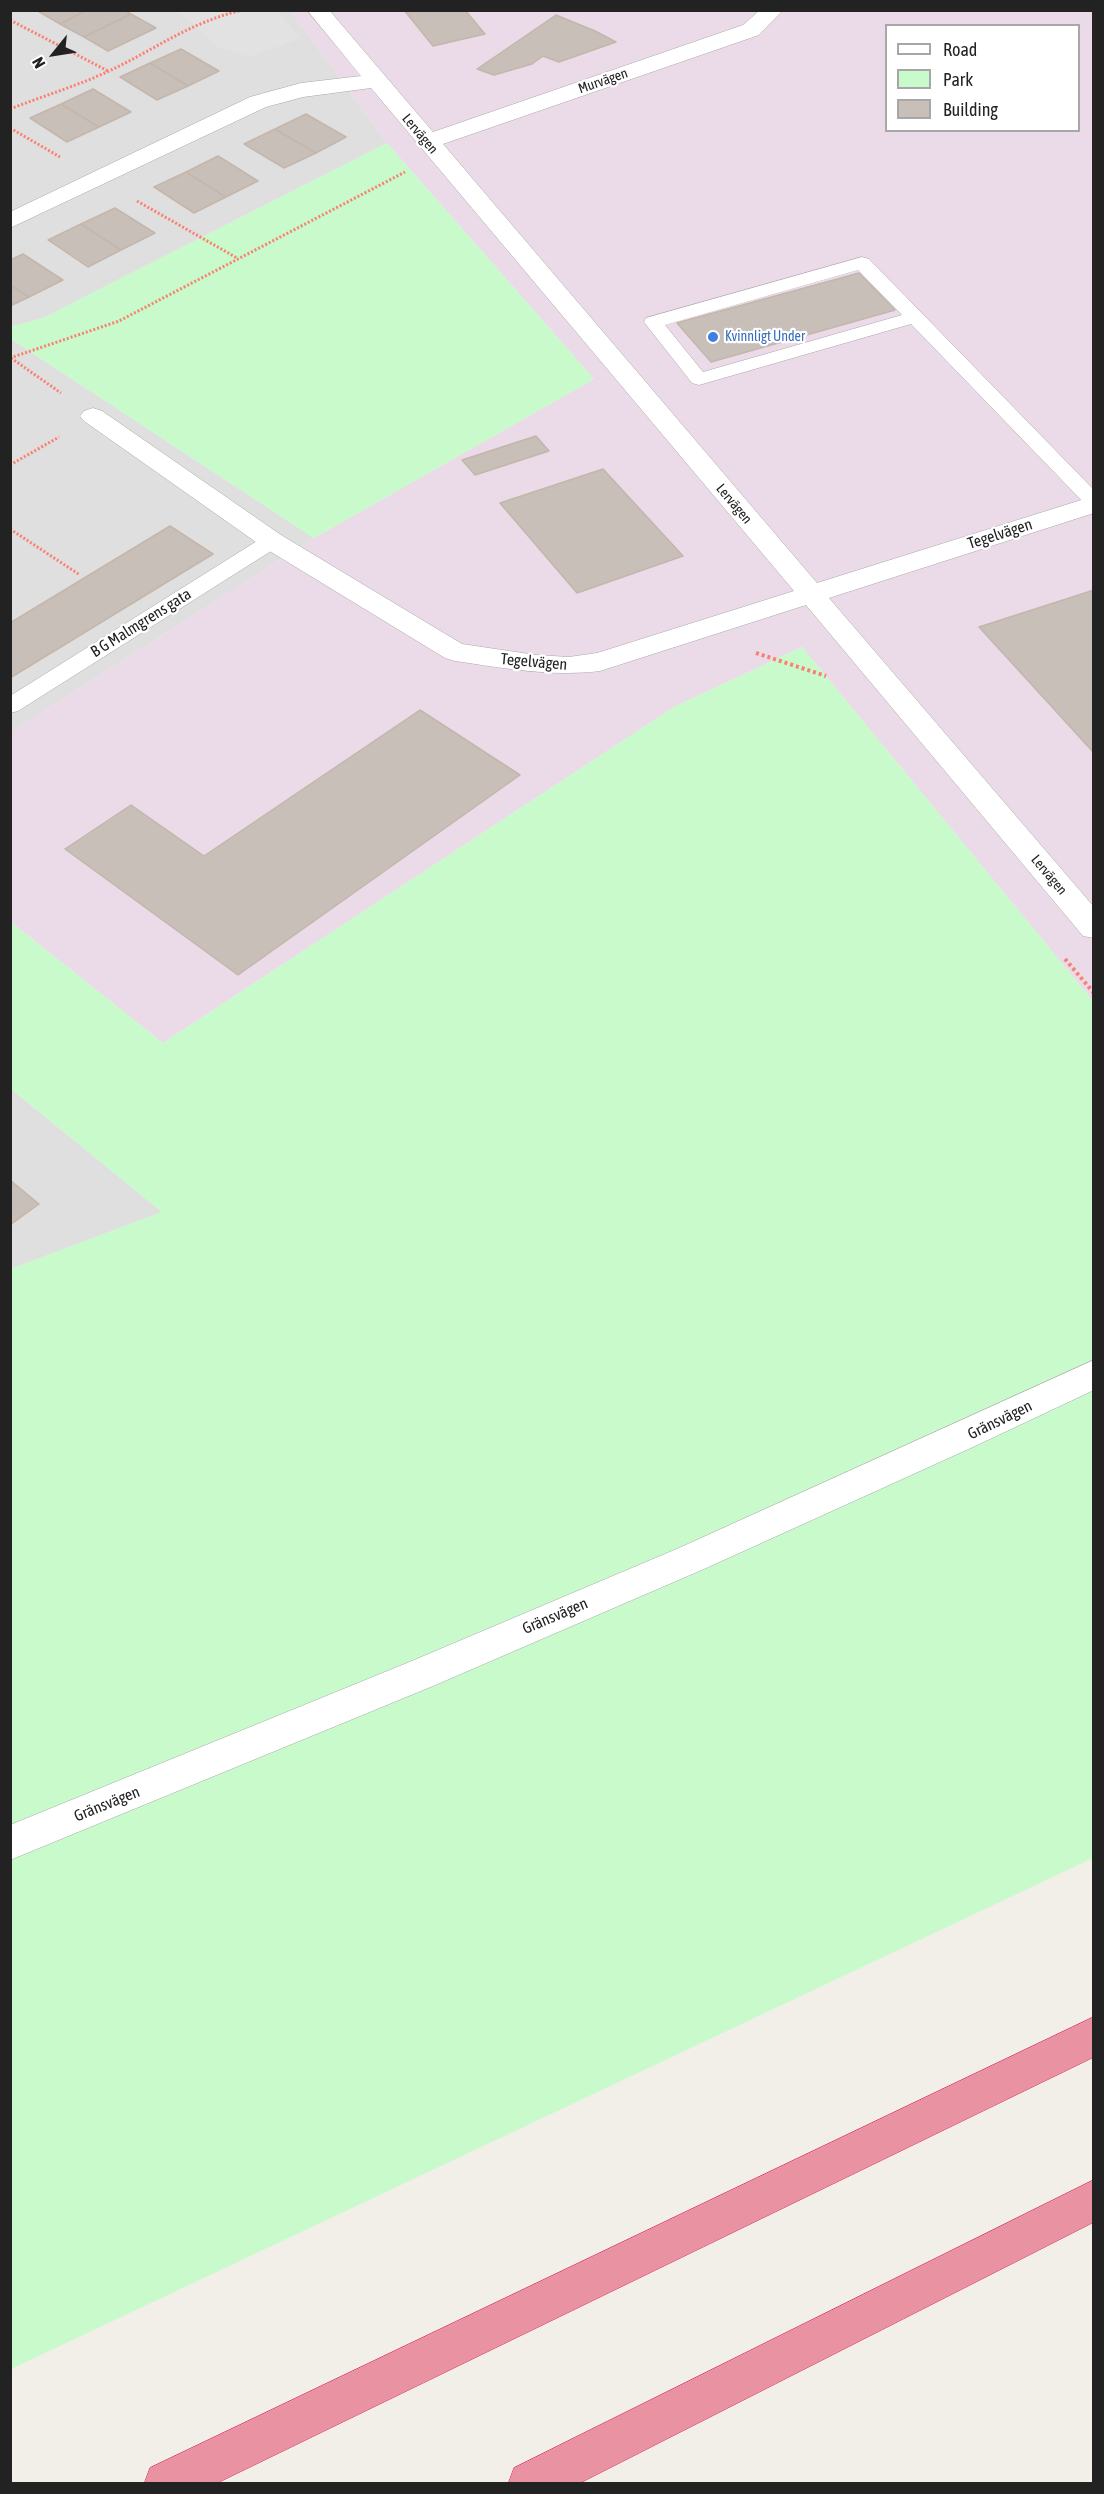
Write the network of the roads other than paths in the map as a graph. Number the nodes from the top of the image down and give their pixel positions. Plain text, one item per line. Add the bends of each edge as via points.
1 (317, 10) edge
2 (773, 10) edge
3 (375, 81) junction
4 (435, 151) junction
5 (10, 221) edge
6 (914, 317) junction
7 (93, 416) road end
8 (1094, 503) edge
9 (272, 541) junction
10 (811, 595) junction
11 (10, 706) edge
12 (1094, 928) edge
13 (1094, 1374) edge
14 (10, 1843) edge
15 (1094, 2036) edge
16 (1094, 2200) edge
17 (166, 2484) edge
18 (530, 2484) edge

1 - 3 street, Lervägen
2 - 4 street, Murvägen via 751,30
3 - 4 street, Lervägen
3 - 5 street via 301,90 258,102
4 - 10 street, Lervägen
6 - 6 lane via 699,379 653,322 861,263
6 - 8 lane
7 - 9 street, Tegelvägen
8 - 10 street, Tegelvägen
9 - 10 street, Tegelvägen via 455,652 536,664 569,666 600,662
9 - 11 lane, B G Malmgrens gata
10 - 12 street, Lervägen
13 - 14 street, Gränsvägen via 942,1448 652,1575
15 - 17 highway
16 - 18 highway

